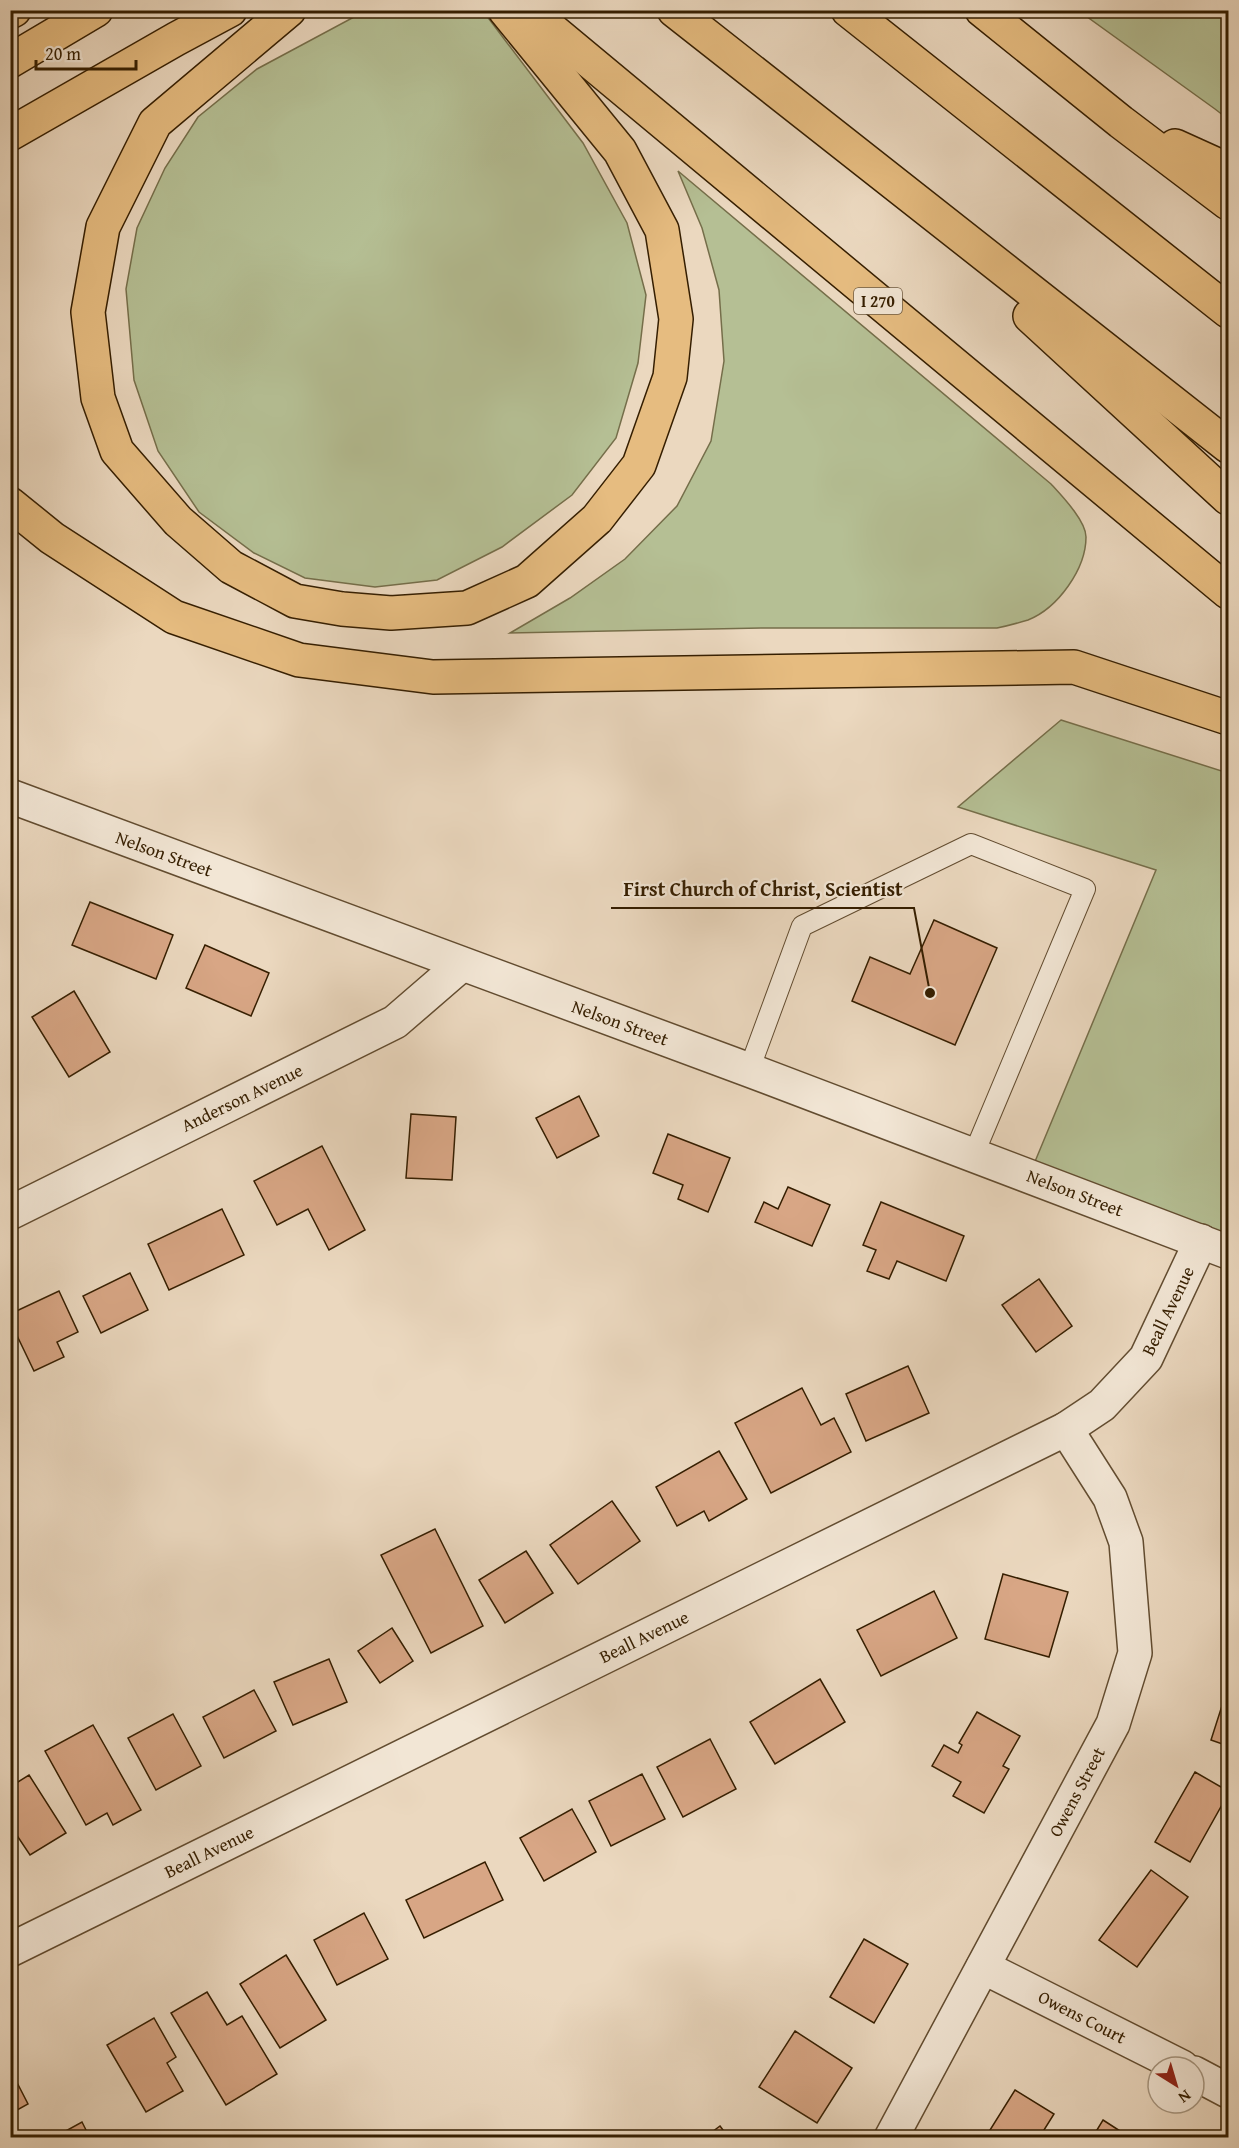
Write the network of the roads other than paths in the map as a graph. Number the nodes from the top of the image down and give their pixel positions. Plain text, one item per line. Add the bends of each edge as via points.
1 (96, 10) edge
2 (230, 10) edge
3 (289, 10) edge
4 (505, 10) edge
5 (528, 10) edge
6 (674, 10) edge
7 (848, 10) edge
8 (982, 10) edge
9 (10, 61) edge
10 (1121, 122) junction
11 (10, 134) edge
12 (846, 146) junction
13 (1228, 170) edge
14 (1228, 203) edge
15 (1228, 311) edge
16 (1228, 446) edge
17 (1228, 498) edge
18 (10, 504) edge
19 (1228, 592) edge
20 (1228, 718) edge
21 (10, 796) edge
22 (461, 964) junction
23 (749, 1070) junction
24 (973, 1156) junction
25 (10, 1213) edge
26 (1215, 1247) edge
27 (1066, 1429) junction
28 (10, 1950) edge
29 (983, 1967) junction
30 (1158, 2055) edge
31 (1206, 2079) edge
32 (1228, 2091) edge
33 (891, 2138) edge

1 - 9 main road
2 - 11 main road
3 - 4 main road via 155,123 103,227 88,312 98,398 117,451 178,521 231,567 295,601 392,613 468,608 527,581 597,519 639,465 670,377 676,319 662,230 620,151
5 - 19 main road, I 270
6 - 12 main road
7 - 15 main road
8 - 10 main road
10 - 13 main road
10 - 14 main road
12 - 16 main road
12 - 17 main road
18 - 20 main road via 52,538 174,617 299,660 433,677 1074,667
21 - 22 street, Nelson Street
22 - 23 street, Nelson Street
22 - 25 street, Anderson Avenue via 396,1022
23 - 24 street, Nelson Street
23 - 24 lane via 801,926 971,844 1085,889
24 - 26 street, Nelson Street
26 - 27 street, Beall Avenue via 1146,1358 1102,1405
27 - 28 street, Beall Avenue
27 - 29 street, Owens Street via 1110,1498 1126,1542 1135,1653 1113,1724
29 - 30 street, Owens Court
29 - 33 street, Owens Street
31 - 32 street

